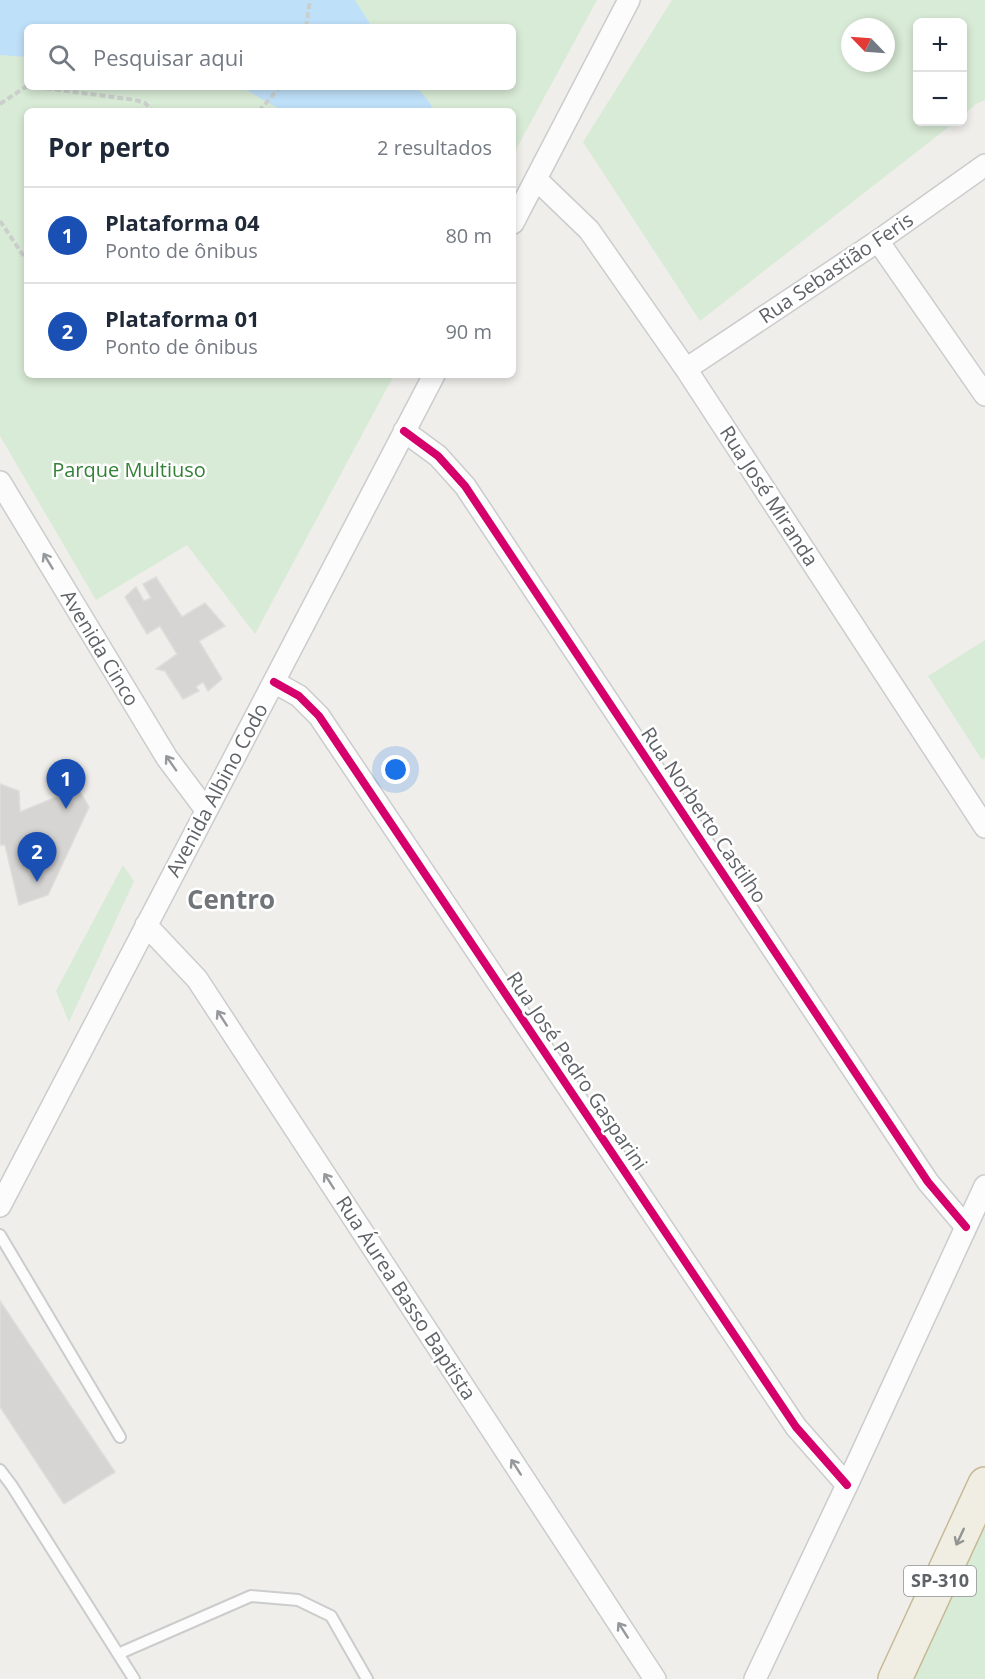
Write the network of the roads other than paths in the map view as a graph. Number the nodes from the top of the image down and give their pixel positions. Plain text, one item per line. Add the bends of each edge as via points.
1 (629, 0) edge
2 (985, 165) edge
3 (536, 179) junction
4 (516, 217) edge
5 (878, 241) junction
6 (686, 369) junction
7 (432, 378) edge
8 (985, 395) edge
9 (404, 431) junction
10 (0, 482) edge
11 (274, 682) junction
12 (206, 810) junction
13 (985, 827) edge
14 (146, 925) junction
15 (985, 1186) edge
16 (0, 1206) edge
17 (966, 1227) junction
18 (0, 1235) edge
19 (120, 1437) dead end
20 (0, 1470) edge
21 (985, 1484) edge
22 (847, 1485) junction
23 (118, 1654) junction
24 (898, 1671) edge
25 (134, 1679) edge
26 (367, 1679) edge
27 (655, 1679) edge
28 (754, 1679) edge

1 - 3 street
2 - 5 street, Rua Sebastião Feris
3 - 4 street
3 - 6 street, Rua José Miranda via 589,230
5 - 6 street, Rua Sebastião Feris
5 - 8 street
6 - 13 street, Rua José Miranda
7 - 9 street, Avenida Albino Codo
9 - 11 street, Avenida Albino Codo
9 - 17 street, Rua Norberto Castilho via 438,456 465,486 928,1182
12 -> 10 street, Avenida Cinco via 167,758
11 - 12 street, Avenida Albino Codo
11 - 22 street, Rua José Pedro Gasparini via 299,696 319,716 796,1427
12 - 14 street, Avenida Albino Codo
14 - 16 street, Avenida Albino Codo
27 -> 14 street, Rua Áurea Basso Baptista via 197,979
15 - 17 street
17 - 22 street
18 - 19 lane
20 - 23 lane
21 -> 24 highway, SP-310
22 - 28 street
23 - 25 lane
23 - 26 lane via 251,1596 298,1600 331,1616

